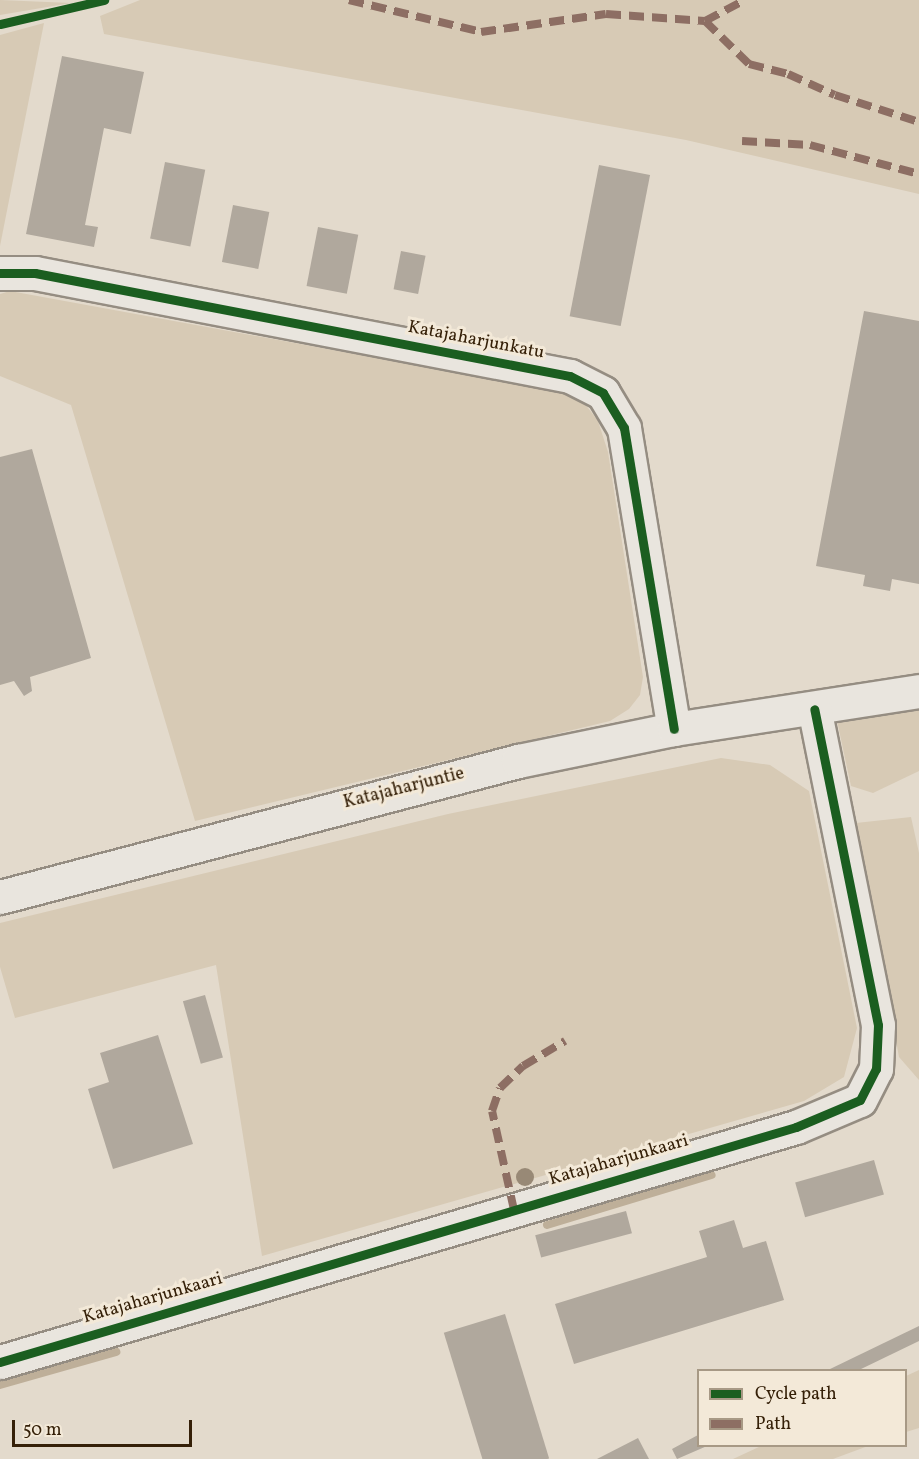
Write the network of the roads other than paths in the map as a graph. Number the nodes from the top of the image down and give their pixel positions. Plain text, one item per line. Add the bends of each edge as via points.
1 (0, 273) edge
2 (919, 691) edge
3 (814, 709) junction
4 (674, 729) junction
5 (0, 897) edge
6 (0, 1362) edge

1 - 4 street, Katajaharjunkatu via 35,273 570,376 603,393 624,428
2 - 3 street, Katajaharjuntie
3 - 4 street, Katajaharjuntie
3 - 6 street, Katajaharjunkaari via 878,1025 876,1069 860,1100 796,1127
4 - 5 street, Katajaharjuntie via 380,794

